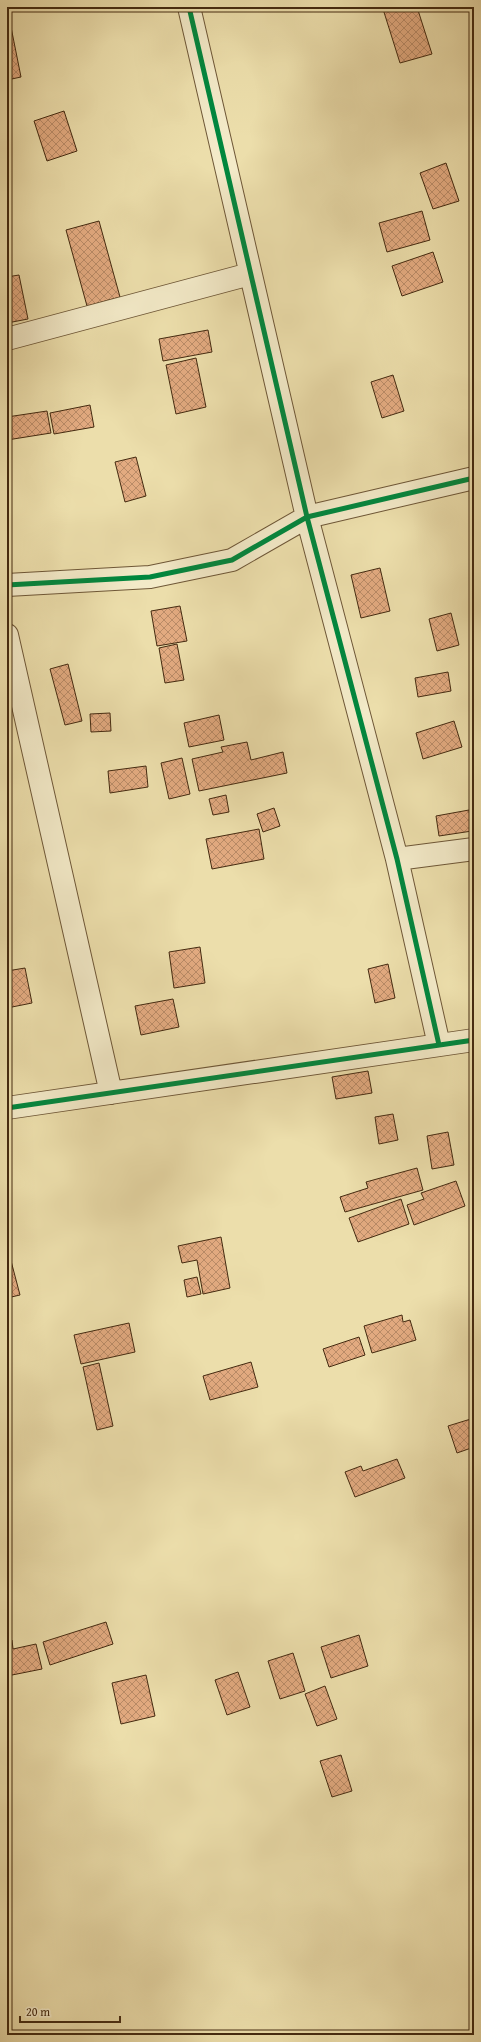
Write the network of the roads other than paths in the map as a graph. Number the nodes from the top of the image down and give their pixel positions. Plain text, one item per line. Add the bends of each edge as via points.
1 (189, 7) edge
2 (250, 274) junction
3 (7, 339) edge
4 (474, 478) edge
5 (307, 517) junction
6 (7, 585) edge
7 (7, 634) edge
8 (474, 849) edge
9 (397, 859) junction
10 (474, 1040) edge
11 (439, 1045) junction
12 (111, 1093) junction
13 (7, 1108) edge

1 - 2 street
2 - 3 street
2 - 5 street
4 - 5 street
5 - 6 street via 232,560 150,577
5 - 9 street
7 - 12 street
8 - 9 street
9 - 11 street
10 - 11 street
11 - 12 street
12 - 13 street

